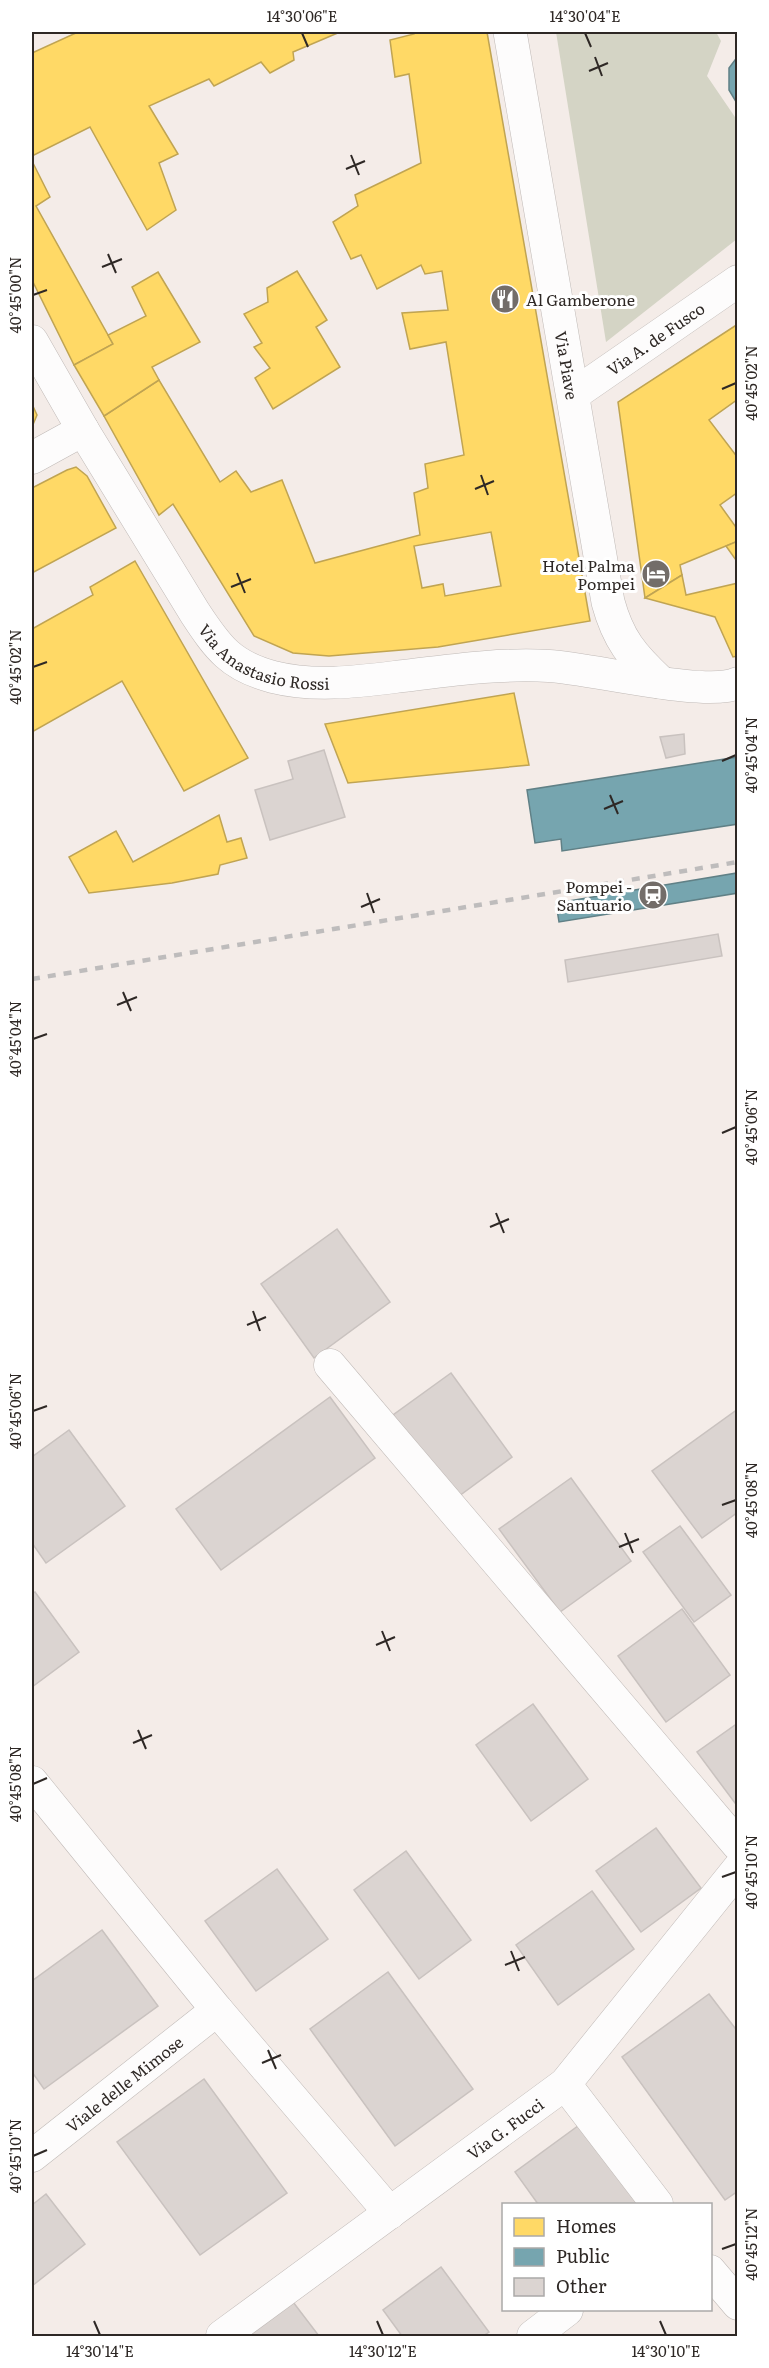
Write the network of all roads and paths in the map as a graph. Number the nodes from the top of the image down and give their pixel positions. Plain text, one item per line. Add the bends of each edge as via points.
1 (510, 32) edge
2 (738, 281) edge
3 (32, 342) edge
4 (573, 395) junction
5 (83, 430) junction
6 (32, 458) edge
7 (660, 682) junction
8 (738, 683) edge
9 (330, 1365) dead end
10 (32, 1782) edge
11 (738, 1845) edge
12 (738, 1869) edge
13 (217, 2010) junction
14 (565, 2084) junction
15 (32, 2156) edge
16 (655, 2203) edge
17 (390, 2213) junction
18 (712, 2272) edge
19 (738, 2304) edge
20 (566, 2311) edge
21 (222, 2337) edge
22 (532, 2337) edge

1 - 4 street, Via Piave
2 - 4 street, Via A. de Fusco
3 - 5 street, Via Anastasio Rossi
4 - 7 street, Via Piave via 616,628 636,660
5 - 6 street
5 - 7 street, Via Anastasio Rossi via 195,614 235,663 273,677 312,683 527,665
7 - 8 street, Via Anastasio Rossi via 703,687
9 - 11 street
10 - 13 street
12 - 14 street, Via G. Fucci
13 - 15 street, Viale delle Mimose
13 - 17 street
14 - 16 street
14 - 17 street, Via G. Fucci
17 - 21 street, Via G. Fucci
18 - 19 street
20 - 22 street

